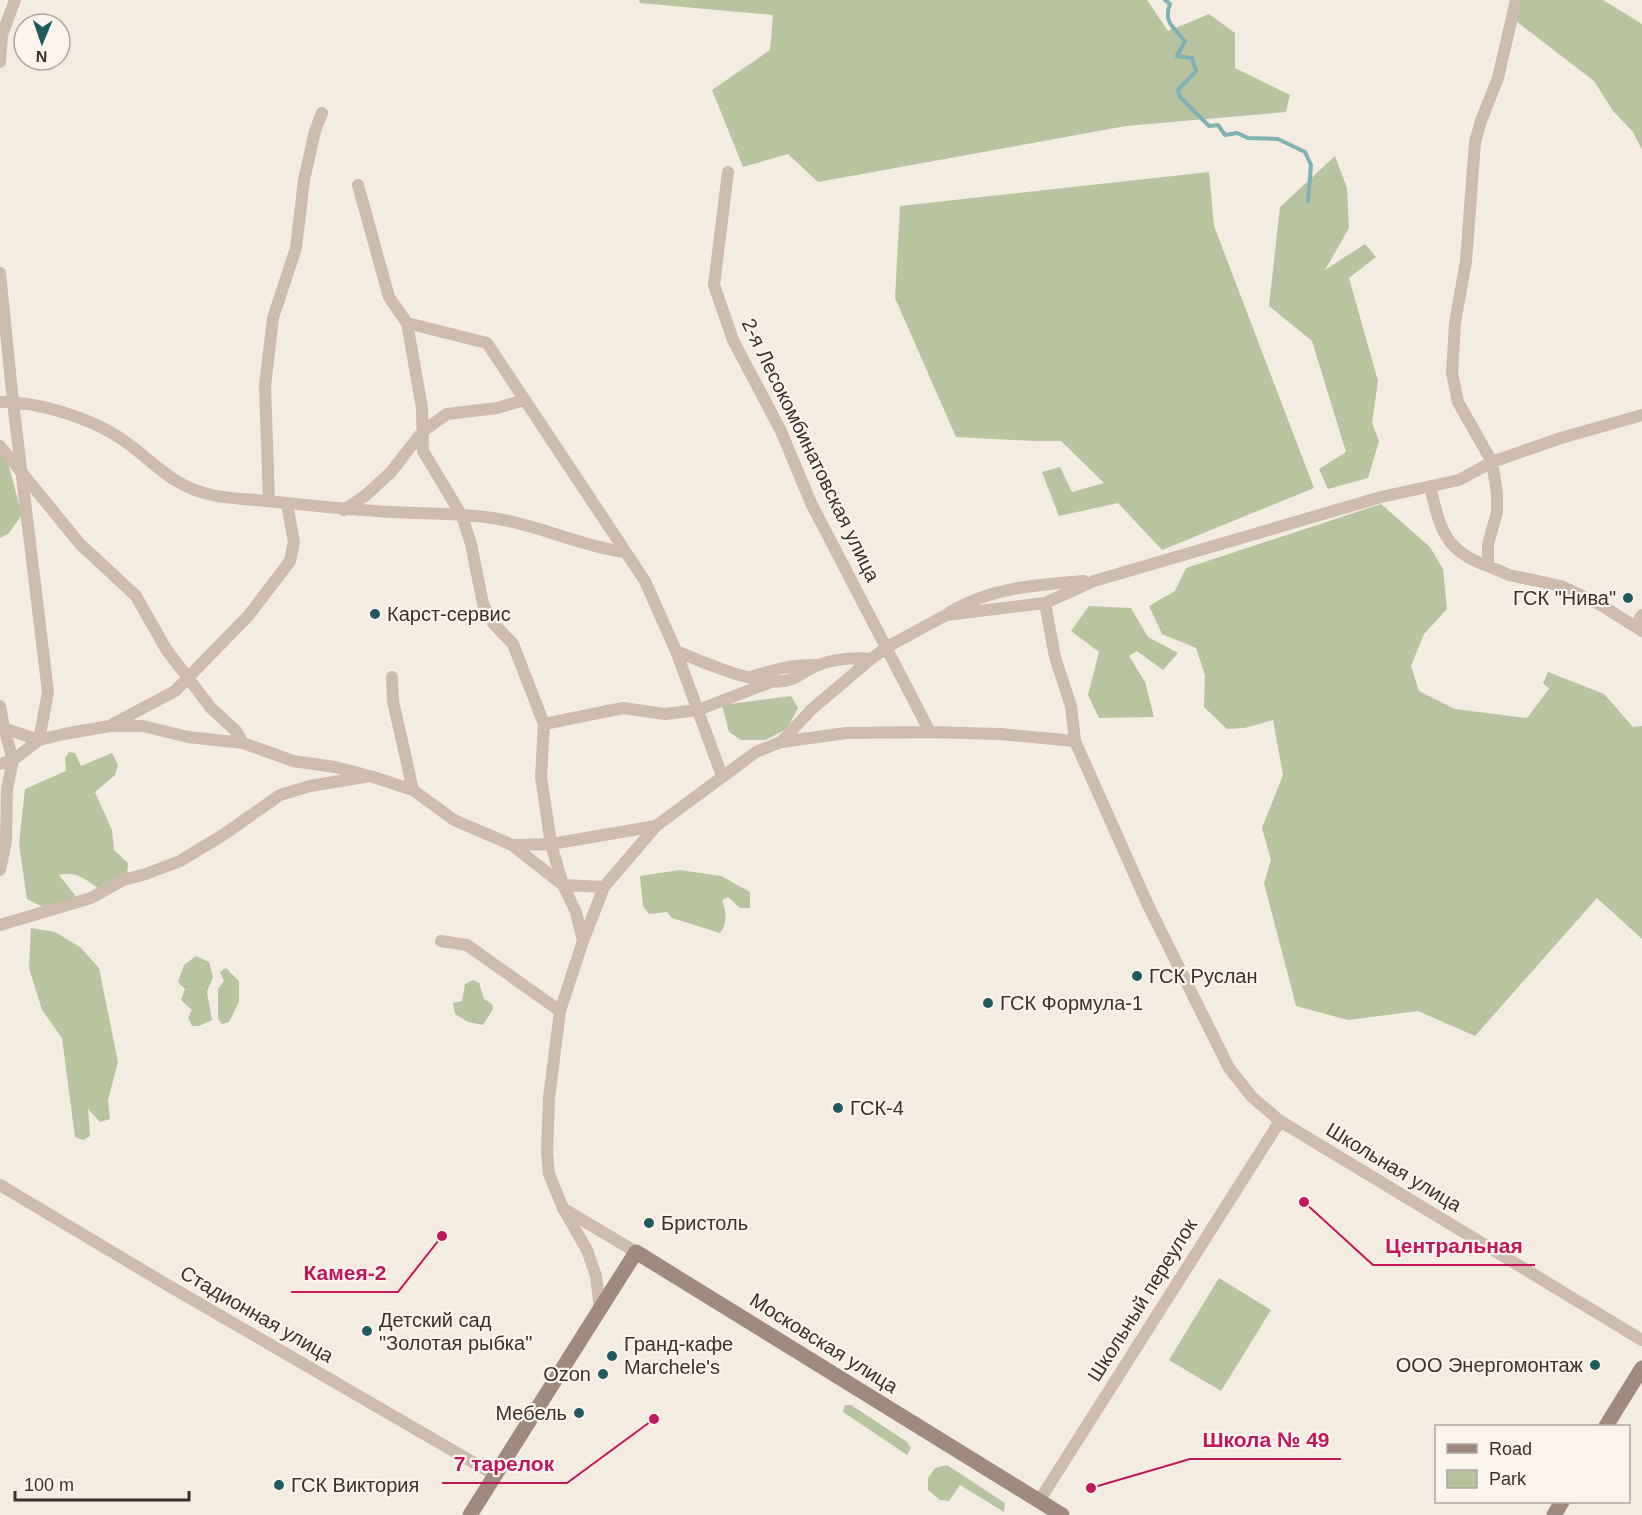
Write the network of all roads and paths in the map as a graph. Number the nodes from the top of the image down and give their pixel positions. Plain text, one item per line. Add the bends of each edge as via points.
1 (15, 0) edge
2 (1516, 0) edge
3 (0, 62) edge
4 (322, 113) dead end
5 (728, 172) dead end
6 (358, 185) dead end
7 (0, 273) edge
8 (407, 323) junction
9 (524, 400) junction
10 (0, 402) edge
11 (13, 402) junction
12 (1642, 415) edge
13 (423, 431) junction
14 (0, 446) edge
15 (1492, 462) junction
16 (22, 472) junction
17 (1430, 486) junction
18 (269, 501) junction
19 (287, 504) junction
20 (344, 510) junction
21 (462, 516) junction
22 (624, 552) junction
23 (1488, 566) junction
24 (1094, 581) junction
25 (1045, 603) junction
26 (946, 615) junction
27 (1642, 615) edge
28 (1639, 629) edge
29 (887, 647) junction
30 (676, 651) junction
31 (871, 659) junction
32 (818, 665) junction
33 (187, 676) junction
34 (392, 677) dead end
35 (750, 677) junction
36 (771, 682) junction
37 (0, 706) edge
38 (698, 710) junction
39 (543, 724) junction
40 (110, 726) junction
41 (2, 727) edge
42 (930, 732) junction
43 (39, 740) junction
44 (1075, 741) junction
45 (781, 742) junction
46 (243, 743) junction
47 (13, 760) junction
48 (0, 764) edge
49 (370, 776) junction
50 (722, 776) junction
51 (413, 790) junction
52 (656, 826) junction
53 (551, 844) junction
54 (512, 845) junction
55 (0, 870) edge
56 (563, 885) junction
57 (604, 887) junction
58 (0, 925) edge
59 (441, 941) dead end
60 (583, 941) junction
61 (560, 1011) junction
62 (1280, 1120) junction
63 (0, 1185) edge
64 (563, 1208) junction
65 (636, 1252) junction
66 (600, 1309) junction
67 (1642, 1341) edge
68 (1642, 1368) edge
69 (1607, 1425) edge
70 (495, 1475) junction
71 (1039, 1501) junction
72 (470, 1515) edge
73 (1062, 1515) edge

1 - 3 street via 2,35
2 - 15 street via 1498,78 1475,142 1466,261 1453,353 1452,374 1458,402
4 - 18 street via 304,180 296,248 273,318 265,386
5 - 29 street, 2-я Лесокомбинатовская улица via 714,285 733,340 782,430 811,503
6 - 8 street via 389,297
7 - 11 street
8 - 9 street via 487,343
8 - 13 street
9 - 13 street via 497,408 447,414
9 - 22 street
10 - 11 street
11 - 16 street
11 - 18 street via 59,411 89,422 117,436 167,477 190,489
12 - 15 street
13 - 20 street via 391,472
13 - 21 street via 423,451
14 - 16 street
15 - 17 street via 1459,480
15 - 23 street via 1497,512 1488,544
16 - 33 street via 80,544 136,596
16 - 43 street via 48,692
17 - 23 street via 1440,527 1451,544
17 - 24 street
18 - 19 street
19 - 20 street
19 - 33 street via 294,542 290,561 249,615
20 - 21 street
21 - 22 street via 527,524
21 - 39 street via 483,604 493,623 513,644
22 - 30 street via 645,581
23 - 28 street via 1509,575 1561,586
24 - 25 street
24 - 26 street via 1001,590
25 - 26 street
25 - 44 street, Школьная улица via 1071,706
26 - 29 street
27 - 28 street
29 - 31 street
29 - 42 street, 2-я Лесокомбинатовская улица
30 - 35 street via 726,672
30 - 38 street
31 - 32 street via 857,657
31 - 45 street via 812,709
32 - 35 street via 802,664
32 - 36 street via 790,680
33 - 40 street via 175,691
33 - 46 street
34 - 51 street via 393,700
35 - 36 street
36 - 38 street
37 - 41 street
38 - 39 street via 665,714 623,708
38 - 50 street
39 - 53 street via 541,777
40 - 43 street
40 - 46 street via 143,726 188,737
41 - 43 street
41 - 47 street
42 - 44 street
42 - 45 street via 846,733
43 - 47 street
44 - 62 street, Школьная улица via 1148,905 1229,1068 1252,1097
45 - 50 street via 756,752
46 - 49 street via 292,761
47 - 48 street
47 - 55 street
49 - 51 street
49 - 58 street via 280,795 180,861 123,880 91,898
50 - 52 street
51 - 54 street via 454,820
52 - 53 street
52 - 57 street
53 - 54 street
53 - 56 street
54 - 56 street
56 - 57 street
56 - 60 street via 576,912
57 - 60 street
59 - 61 street via 467,945
60 - 61 street
61 - 64 street via 549,1098 547,1153 549,1173
62 - 67 street, Школьная улица
62 - 71 street, Школьный переулок
63 - 70 street, Стадионная улица
64 - 65 street, Московская улица
64 - 66 street via 587,1250 596,1276
65 - 66 street
65 - 71 street, Московская улица
66 - 70 street
68 - 69 street
70 - 72 street
71 - 73 street, Московская улица

